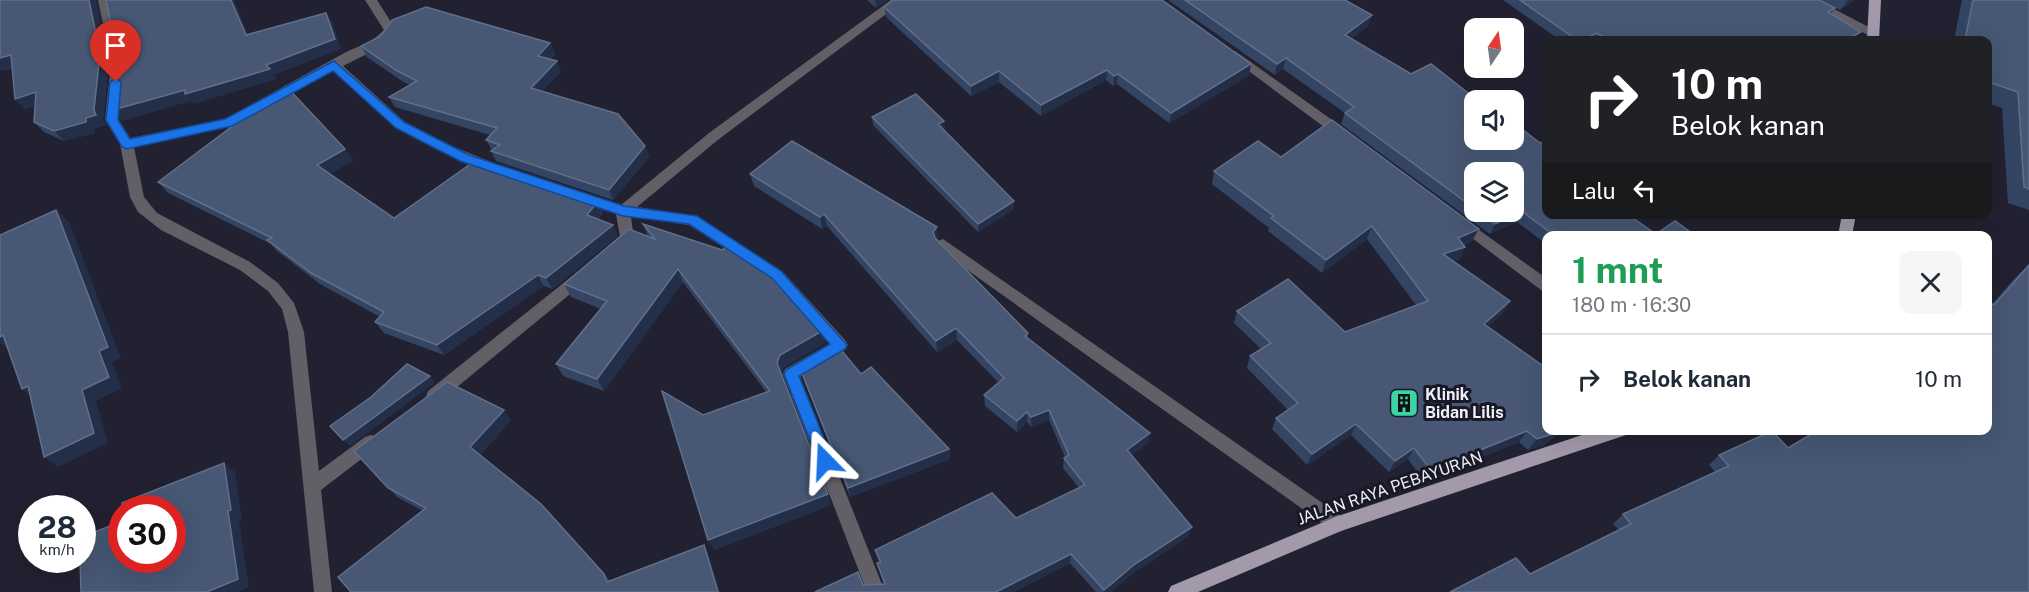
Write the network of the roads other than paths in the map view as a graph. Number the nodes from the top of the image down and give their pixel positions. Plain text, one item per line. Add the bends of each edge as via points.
1 (104, 0) edge
2 (371, 0) edge
3 (899, 0) edge
4 (1806, 0) edge
5 (1875, 0) edge
6 (1871, 36) edge
7 (1873, 36) edge
8 (1220, 45) edge
9 (334, 65) junction
10 (127, 144) junction
11 (1360, 147) edge
12 (502, 171) edge
13 (570, 194) edge
14 (623, 211) junction
15 (1453, 216) edge
16 (943, 245) edge
17 (604, 257) edge
18 (590, 270) edge
19 (1542, 283) edge
20 (418, 407) edge
21 (1605, 435) edge
22 (380, 436) edge
23 (314, 485) junction
24 (1338, 524) junction
25 (323, 592) edge
26 (876, 592) edge
27 (1177, 592) edge

1 - 10 street via 117,63 112,120
2 - 9 street via 390,30 388,35
3 - 14 street via 714,136
4 - 6 street
5 - 7 main road
8 - 11 street
9 - 10 street via 228,123
9 - 12 street via 400,125
10 - 23 street via 137,197 152,217 245,266 273,287 289,307 296,332
13 - 14 street
14 - 17 street via 627,239
14 - 26 street via 692,220 777,274 840,345 791,374
15 - 19 street
16 - 24 street
18 - 20 street
21 - 24 main road, JALAN RAYA PEBAYURAN
22 - 23 street
23 - 25 street
24 - 27 main road, JALAN RAYA PEBAYURAN

